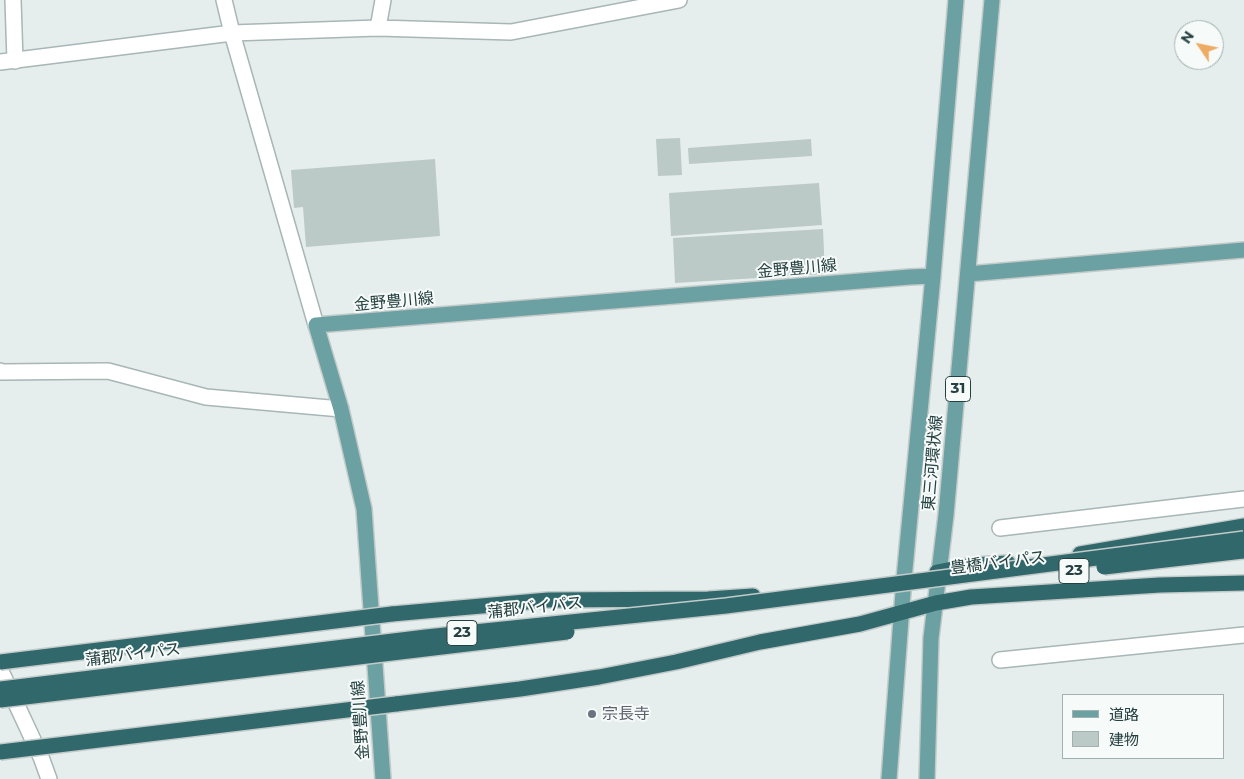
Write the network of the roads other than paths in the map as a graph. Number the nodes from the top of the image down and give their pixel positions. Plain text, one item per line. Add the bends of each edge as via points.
1 (13, 0) edge
2 (224, 0) edge
3 (383, 0) edge
4 (679, 0) edge
5 (956, 0) edge
6 (992, 0) edge
7 (378, 28) junction
8 (232, 32) junction
9 (8, 62) edge
10 (1244, 250) edge
11 (968, 274) junction
12 (934, 276) junction
13 (316, 326) junction
14 (0, 371) edge
15 (341, 409) junction
16 (1244, 499) edge
17 (1244, 526) edge
18 (1000, 528) dead end
19 (1244, 540) edge
20 (1244, 551) edge
21 (940, 572) junction
22 (925, 579) joint
23 (1244, 583) edge
24 (904, 585) junction
25 (936, 603) junction
26 (902, 612) junction
27 (1244, 635) edge
28 (1000, 660) dead end
29 (0, 662) edge
30 (0, 668) edge
31 (0, 689) edge
32 (0, 700) edge
33 (0, 752) edge
34 (48, 779) edge
35 (383, 779) edge
36 (889, 779) edge
37 (927, 779) edge

1 - 9 street
2 - 8 street
3 - 7 street
4 - 7 street via 511,32
5 - 12 main road, 東三河環状線 / 31
6 - 11 main road, 東三河環状線 / 31
7 - 8 street
8 - 9 street
8 - 13 street
10 - 11 main road
11 - 21 main road, 東三河環状線 / 31
12 - 13 main road, 金野豊川線
12 - 24 main road, 東三河環状線 / 31
13 - 15 main road, 金野豊川線
14 - 15 street via 108,371 206,397
15 - 35 main road, 金野豊川線 via 364,509
16 - 18 street
17 - 21 highway via 1024,562 973,565
19 - 22 highway, 豊橋バイパス / 23, bridge
20 - 24 highway, 豊橋バイパス / 23, bridge
21 - 24 highway
21 - 25 main road, 東三河環状線 / 31
22 - 31 highway, 蒲郡バイパス / 23, bridge via 726,606 426,637
23 - 25 highway via 971,596
24 - 26 main road, 東三河環状線 / 31
24 - 29 highway, bridge via 708,599 548,600 392,614
24 - 32 highway, 蒲郡バイパス / 23, bridge
25 - 26 highway
25 - 37 main road, 東三河環状線 / 31 via 931,647
26 - 33 highway, bridge via 860,624 599,677
26 - 36 main road, 東三河環状線 / 31
27 - 28 street
30 - 34 street

